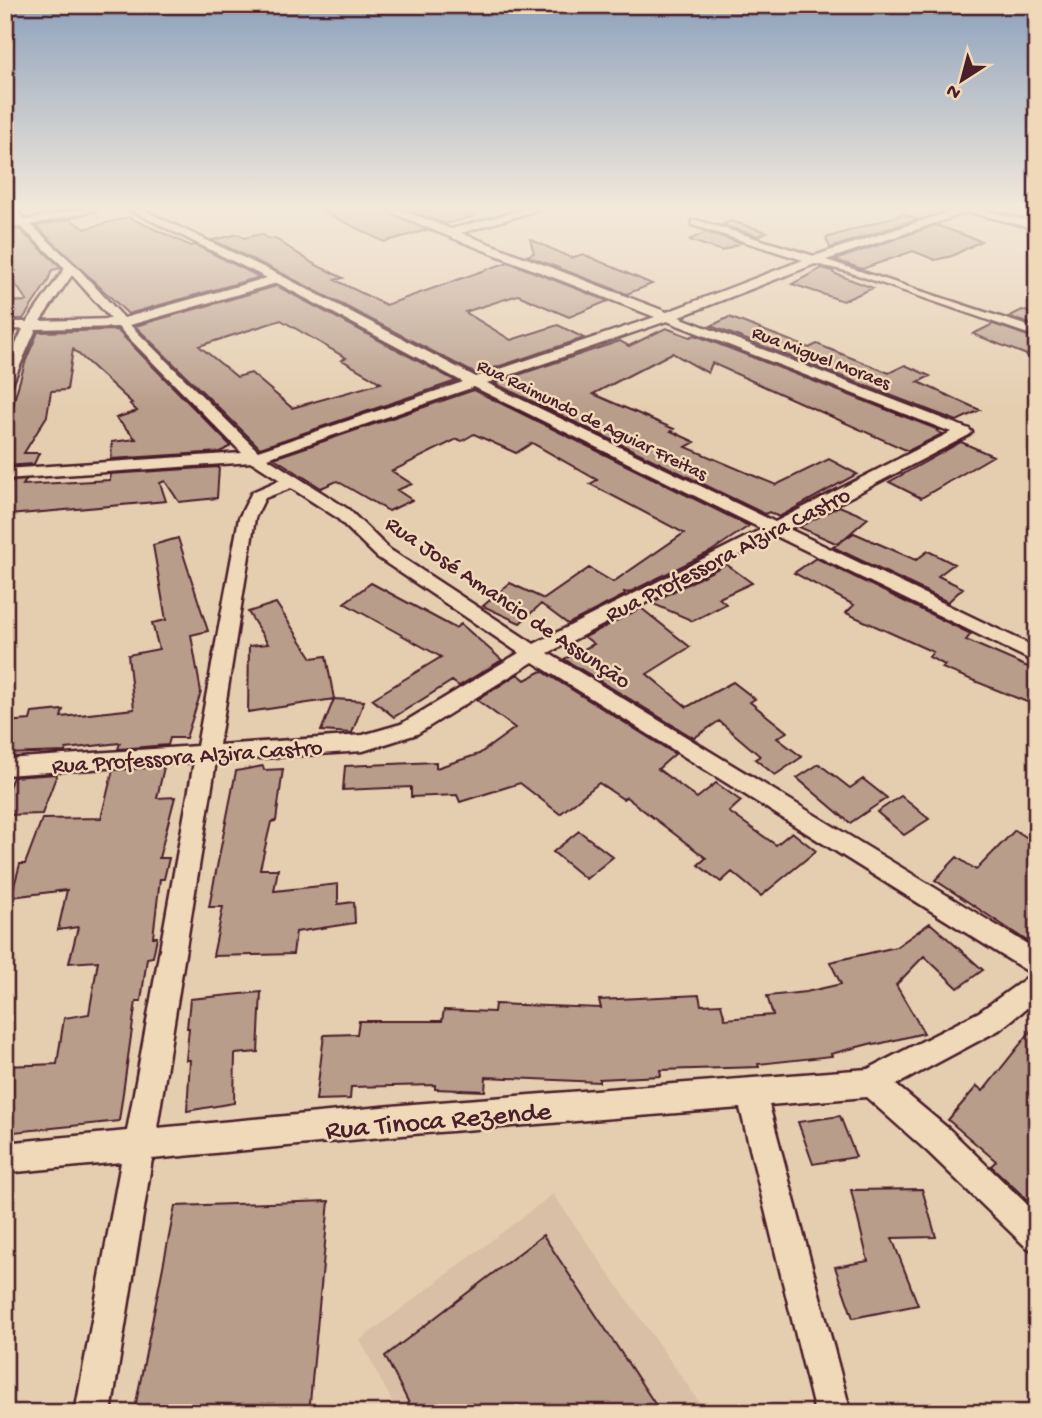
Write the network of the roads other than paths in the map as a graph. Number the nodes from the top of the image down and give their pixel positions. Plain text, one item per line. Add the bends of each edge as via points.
1 (65, 276) edge
2 (79, 276) edge
3 (272, 276) edge
4 (561, 276) edge
5 (772, 276) edge
6 (871, 276) edge
7 (278, 279) junction
8 (667, 317) junction
9 (121, 323) junction
10 (31, 325) junction
11 (5, 326) edge
12 (1037, 333) edge
13 (476, 383) junction
14 (5, 384) edge
15 (964, 432) joint
16 (255, 457) junction
17 (5, 474) edge
18 (291, 482) junction
19 (775, 527) junction
20 (533, 653) junction
21 (1037, 656) edge
22 (206, 755) junction
23 (5, 766) edge
24 (1037, 964) edge
25 (1037, 984) edge
26 (871, 1083) junction
27 (751, 1094) junction
28 (140, 1144) junction
29 (5, 1158) edge
30 (1037, 1236) edge
31 (93, 1413) edge
32 (832, 1413) edge

1 - 10 street
2 - 9 street, Rua José Amancio de Assunção
3 - 7 street, Rua Raimundo de Aguiar Freitas
4 - 8 street, Rua Miguel Moraes
5 - 8 street
6 - 12 street
7 - 9 street
7 - 13 street, Rua Raimundo de Aguiar Freitas
8 - 13 street
8 - 15 street, Rua Miguel Moraes
9 - 10 street
9 - 16 street, Rua José Amancio de Assunção
10 - 11 street
10 - 14 street
13 - 16 street
13 - 19 street, Rua Raimundo de Aguiar Freitas
15 - 19 street, Rua Professora Alzira Castro
16 - 17 street
16 - 18 street, Rua José Amancio de Assunção
18 - 20 street, Rua José Amancio de Assunção via 342,513 383,553
18 - 22 street via 258,495 247,518
19 - 20 street, Rua Professora Alzira Castro
19 - 21 street, Rua Raimundo de Aguiar Freitas
20 - 22 street, Rua Professora Alzira Castro via 388,737 363,743
20 - 24 street, Rua José Amancio de Assunção
22 - 23 street, Rua Professora Alzira Castro
22 - 28 street
25 - 26 street via 989,1021
26 - 27 street, Rua Tinoca Rezende
26 - 30 street
27 - 28 street, Rua Tinoca Rezende
27 - 32 street
28 - 29 street, Rua Tinoca Rezende
28 - 31 street

